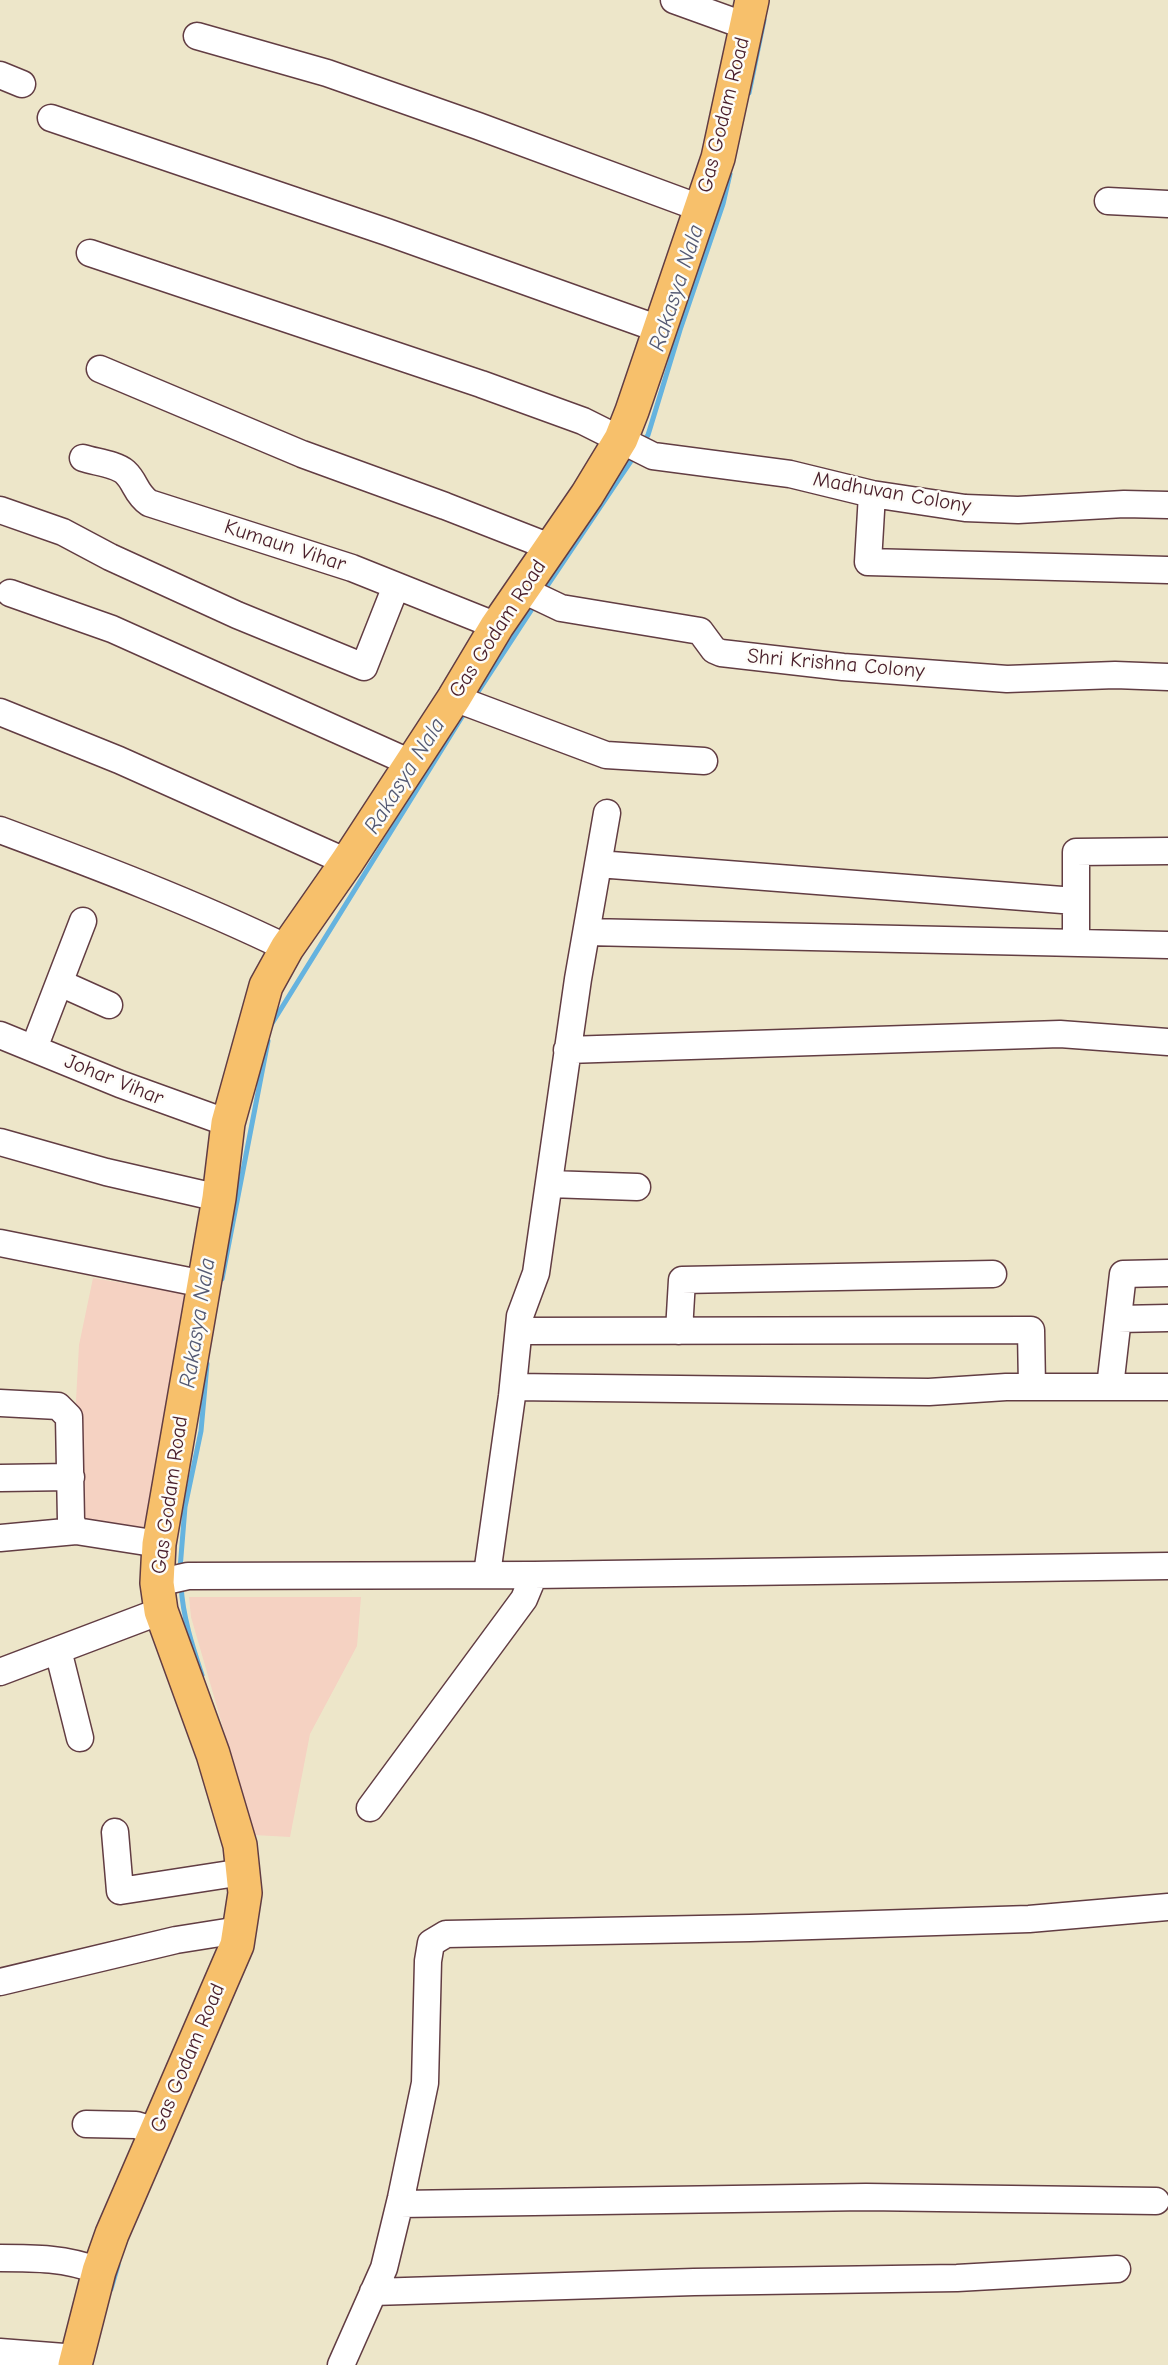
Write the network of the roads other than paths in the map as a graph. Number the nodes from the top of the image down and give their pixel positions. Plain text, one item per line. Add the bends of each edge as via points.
1 (674, 0) edge
2 (749, 13) edge
3 (197, 36) dead end
4 (51, 118) dead end
5 (1108, 201) dead end
6 (1168, 204) edge
7 (700, 208) junction
8 (90, 253) dead end
9 (659, 329) junction
10 (100, 369) dead end
11 (635, 447) junction
12 (83, 458) dead end
13 (872, 494) junction
14 (1168, 505) edge
15 (0, 510) edge
16 (550, 547) junction
17 (1168, 570) edge
18 (396, 586) junction
19 (10, 593) dead end
20 (535, 596) junction
21 (496, 626) junction
22 (1168, 677) edge
23 (466, 702) junction
24 (0, 712) edge
25 (704, 761) dead end
26 (411, 763) junction
27 (607, 813) dead end
28 (0, 830) edge
29 (1168, 851) edge
30 (347, 862) junction
31 (598, 864) junction
32 (1075, 901) junction
33 (83, 921) dead end
34 (587, 932) junction
35 (1076, 943) junction
36 (1168, 944) edge
37 (287, 948) junction
38 (60, 983) junction
39 (109, 1005) dead end
40 (0, 1035) edge
41 (1168, 1042) edge
42 (34, 1048) junction
43 (567, 1050) junction
44 (228, 1123) junction
45 (0, 1142) edge
46 (549, 1184) junction
47 (637, 1187) dead end
48 (219, 1198) junction
49 (0, 1243) edge
50 (1168, 1273) edge
51 (993, 1274) dead end
52 (204, 1284) junction
53 (1168, 1318) edge
54 (1118, 1319) junction
55 (519, 1331) junction
56 (679, 1331) junction
57 (513, 1387) junction
58 (1032, 1387) junction
59 (1110, 1387) junction
60 (1168, 1387) edge
61 (0, 1403) edge
62 (71, 1476) junction
63 (0, 1478) edge
64 (76, 1531) junction
65 (0, 1538) edge
66 (159, 1544) junction
67 (1168, 1566) edge
68 (487, 1574) junction
69 (534, 1575) junction
70 (170, 1587) junction
71 (58, 1650) junction
72 (0, 1672) edge
73 (80, 1738) dead end
74 (370, 1808) dead end
75 (115, 1832) dead end
76 (243, 1872) junction
77 (1168, 1908) edge
78 (239, 1930) junction
79 (0, 1982) edge
80 (86, 2124) dead end
81 (156, 2131) junction
82 (1156, 2201) dead end
83 (400, 2204) junction
84 (0, 2258) edge
85 (1117, 2269) dead end
86 (99, 2270) junction
87 (373, 2292) junction
88 (0, 2352) edge
89 (76, 2362) edge
90 (341, 2365) edge

1 - 2 street
2 - 7 main road, Gas Godam Road via 718,158
3 - 7 street via 327,73
4 - 9 street
5 - 6 street
7 - 9 main road, Gas Godam Road
8 - 11 street, Madhuvan Colony via 481,384 583,421
9 - 11 main road, Gas Godam Road
10 - 16 street via 302,454
11 - 13 street, Madhuvan Colony via 790,474
11 - 16 main road, Gas Godam Road via 587,495
12 - 18 street, Kumaun Vihar via 123,470 139,496 149,503
13 - 14 street, Madhuvan Colony via 978,509
13 - 17 street via 868,562
15 - 18 street via 63,532 237,615 363,667
16 - 20 main road, Gas Godam Road
18 - 21 street, Kumaun Vihar
19 - 26 street via 112,629
20 - 21 main road, Gas Godam Road
20 - 22 street, Shri Krishna Colony via 561,608 700,631 721,653 1007,679
21 - 23 main road, Gas Godam Road
23 - 25 street via 606,755
23 - 26 main road, Gas Godam Road
24 - 30 street
26 - 30 main road, Gas Godam Road
27 - 31 street
28 - 37 street via 104,868
29 - 32 street via 1076,852
30 - 37 main road, Gas Godam Road
31 - 32 street
31 - 34 street
32 - 35 street
33 - 38 street
34 - 35 street
34 - 43 street
35 - 36 street
37 - 44 main road, Gas Godam Road via 263,997
38 - 39 street
38 - 42 street
40 - 42 street, Johar Vihar
41 - 43 street via 1060,1034
42 - 44 street, Johar Vihar
43 - 46 street
44 - 48 main road, Gas Godam Road
45 - 48 street
46 - 47 street
46 - 55 street via 536,1273
48 - 52 main road, Gas Godam Road
49 - 52 street
50 - 54 street via 1123,1274
51 - 56 street via 682,1280
52 - 66 main road, Gas Godam Road
53 - 54 street
54 - 59 street
55 - 56 street
55 - 57 street
56 - 58 street via 1031,1329
57 - 58 street via 929,1392
57 - 68 street
58 - 59 street
59 - 60 street
61 - 62 street via 58,1406 69,1417
62 - 63 street
62 - 64 street via 71,1521
64 - 65 street
64 - 66 street
66 - 70 main road, Gas Godam Road
67 - 69 street
68 - 69 street
68 - 70 street
69 - 74 street via 524,1599
70 - 71 street
70 - 76 main road, Gas Godam Road via 240,1845
71 - 72 street
71 - 73 street
75 - 76 street via 120,1892
76 - 78 main road, Gas Godam Road
77 - 83 street via 1001,1920 446,1934 431,1943 425,2083
78 - 79 street via 176,1940
78 - 81 main road, Gas Godam Road via 237,1945
80 - 81 street via 136,2125
81 - 86 main road, Gas Godam Road
82 - 83 street via 866,2197
83 - 87 street
84 - 86 street via 43,2258
85 - 87 street via 957,2278
86 - 89 main road, Gas Godam Road
87 - 90 street
88 - 89 street

